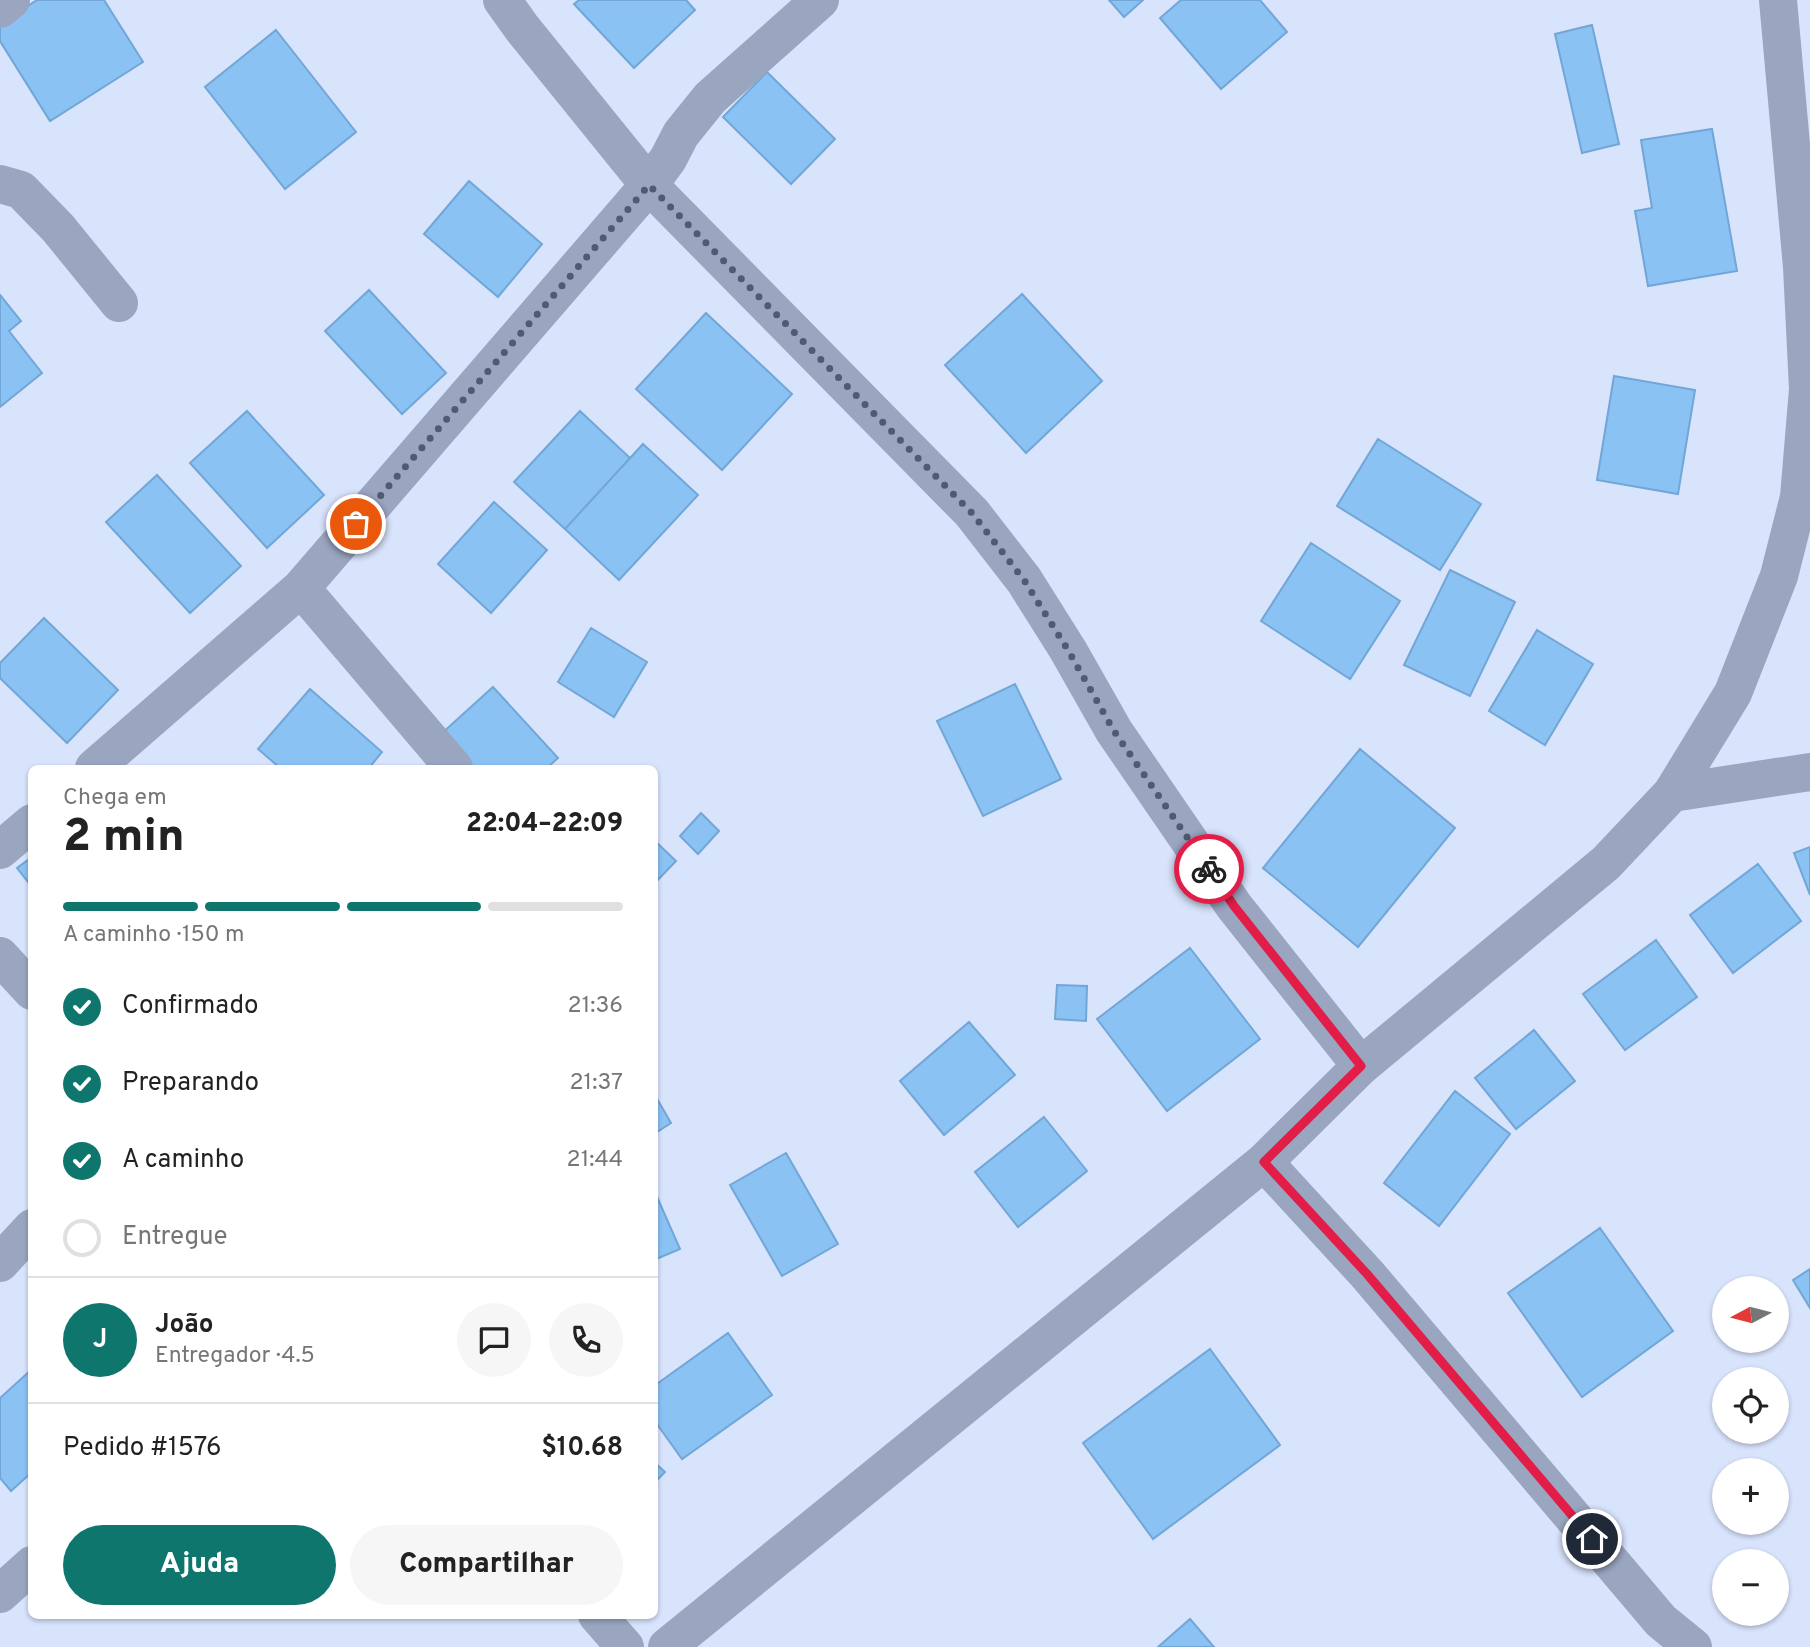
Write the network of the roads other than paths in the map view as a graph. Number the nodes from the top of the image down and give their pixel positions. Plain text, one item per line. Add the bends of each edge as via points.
1 (10, 0) edge
2 (502, 0) edge
3 (820, 0) edge
4 (1778, 0) edge
5 (0, 9) edge
6 (0, 184) edge
7 (649, 185) junction
8 (119, 303) dead end
9 (301, 587) junction
10 (97, 765) edge
11 (451, 765) edge
12 (1810, 772) edge
13 (1672, 793) junction
14 (28, 826) edge
15 (0, 850) edge
16 (0, 956) edge
17 (28, 987) edge
18 (1361, 1066) junction
19 (1264, 1162) junction
20 (28, 1232) edge
21 (0, 1263) edge
22 (28, 1569) edge
23 (0, 1594) edge
24 (600, 1619) edge
25 (625, 1647) edge
26 (667, 1647) edge
27 (1693, 1647) edge

1 - 5 street
2 - 7 street
3 - 7 street via 710,98
4 - 13 street via 1808,388 1799,497 1779,576 1733,693
6 - 8 street via 21,190
7 - 9 street
7 - 18 street via 972,513 1024,580 1114,731 1234,906
9 - 10 street
9 - 11 street
12 - 13 street
13 - 18 street via 1606,863
14 - 15 street
16 - 17 street
18 - 19 street
19 - 26 street
19 - 27 street via 1367,1274 1661,1621
20 - 21 street
22 - 23 street
24 - 25 street

